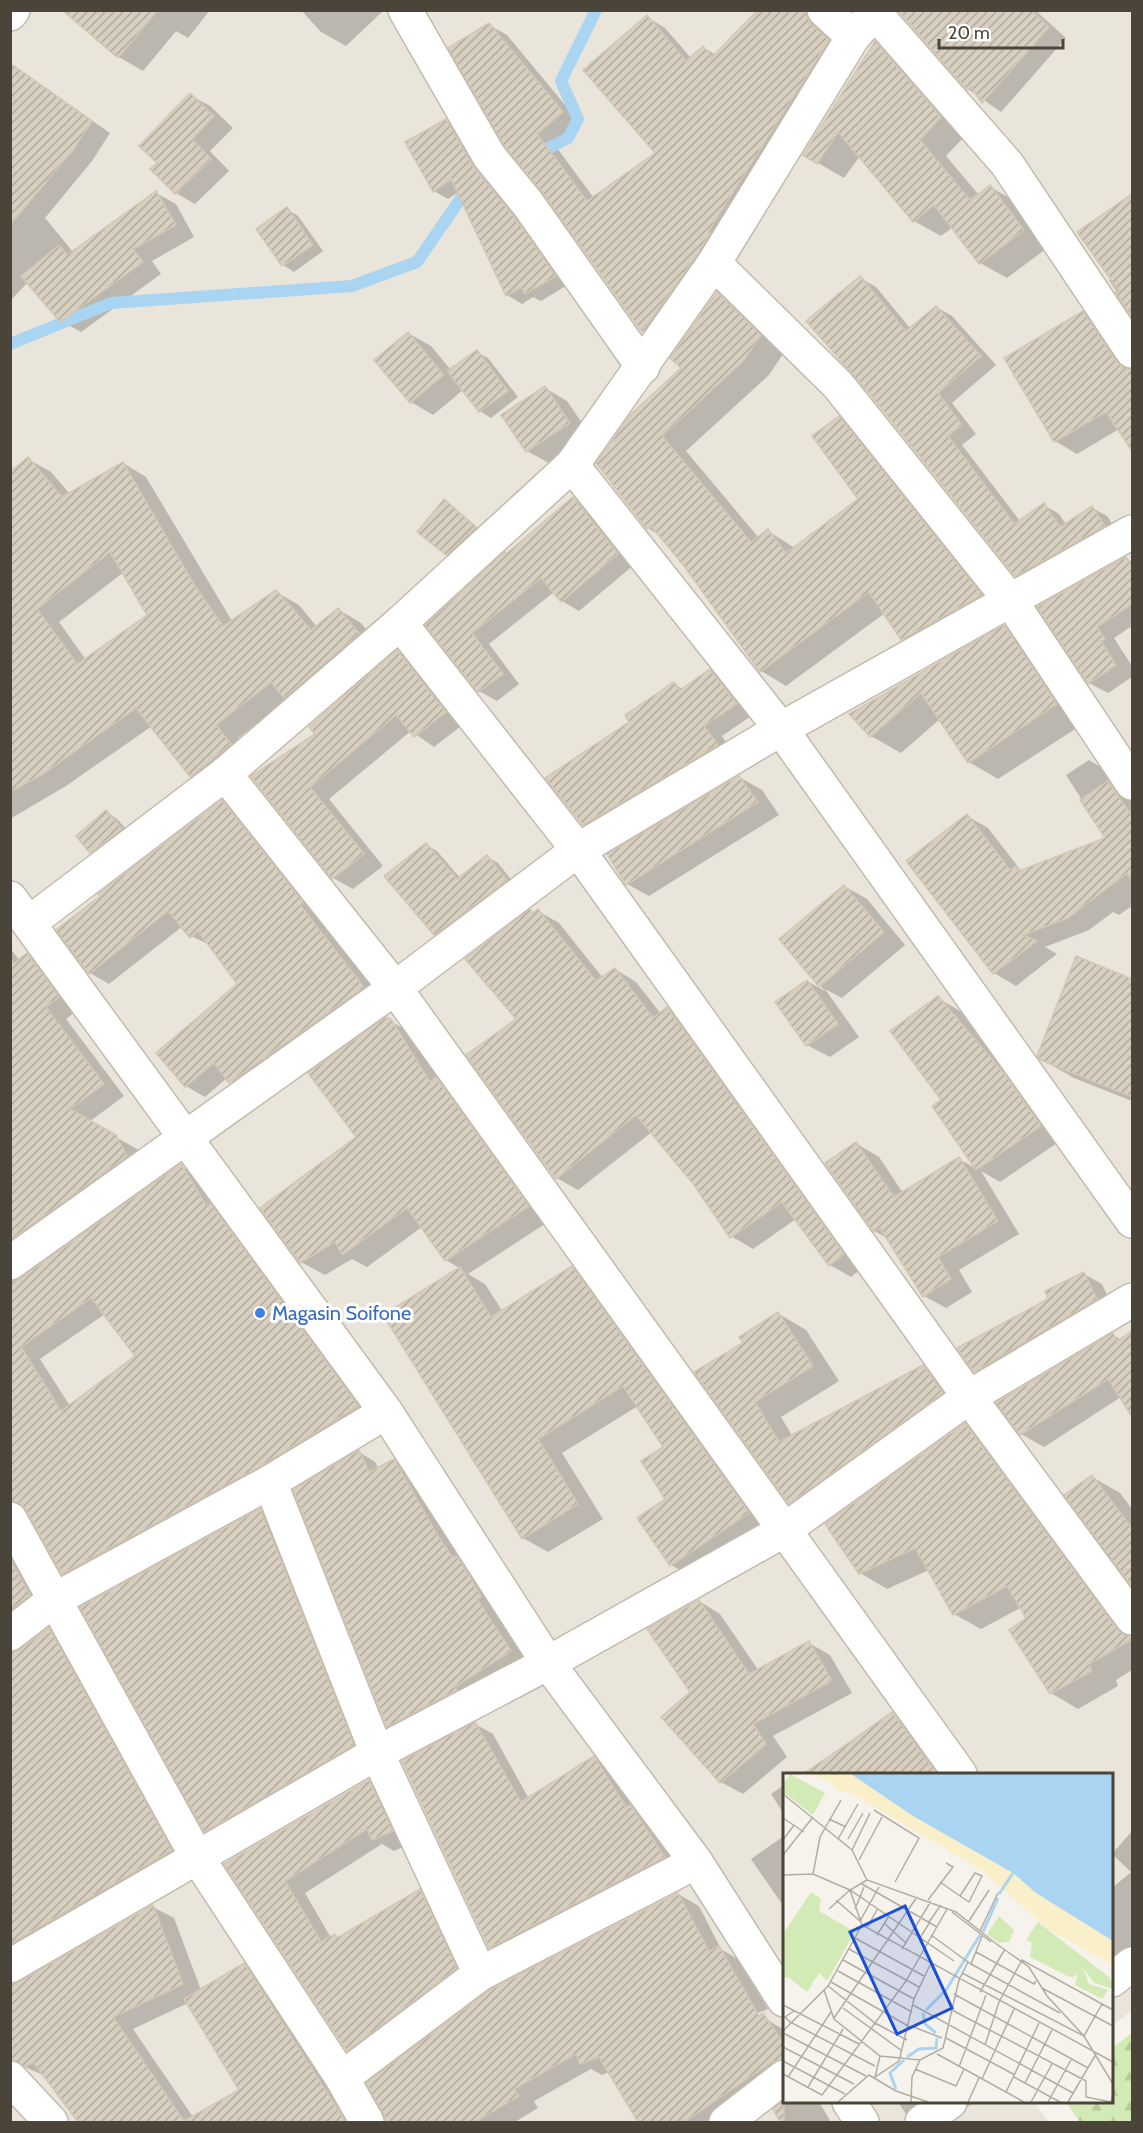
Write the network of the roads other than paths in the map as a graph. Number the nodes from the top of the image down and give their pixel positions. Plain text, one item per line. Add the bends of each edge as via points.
1 (405, 10) edge
2 (824, 10) edge
3 (876, 12) edge
4 (853, 37) junction
5 (714, 263) junction
6 (1132, 351) edge
7 (643, 367) junction
8 (572, 465) junction
9 (1132, 532) edge
10 (1010, 600) junction
11 (400, 623) junction
12 (781, 729) junction
13 (225, 774) junction
14 (1132, 783) edge
15 (578, 850) junction
16 (20, 911) edge
17 (395, 988) junction
18 (187, 1136) junction
19 (1132, 1221) edge
20 (10, 1263) edge
21 (1132, 1300) edge
22 (969, 1397) junction
23 (386, 1412) junction
24 (270, 1482) junction
25 (10, 1519) edge
26 (783, 1531) junction
27 (54, 1600) junction
28 (1132, 1618) edge
29 (10, 1634) edge
30 (548, 1663) junction
31 (377, 1753) junction
32 (959, 1773) edge
33 (197, 1857) junction
34 (696, 1862) junction
35 (1132, 1964) edge
36 (10, 1966) edge
37 (480, 1974) junction
38 (1113, 1979) edge
39 (783, 1998) edge
40 (10, 2078) edge
41 (342, 2078) junction
42 (783, 2079) edge
43 (850, 2103) edge
44 (949, 2103) edge
45 (51, 2122) edge
46 (367, 2122) edge
47 (726, 2122) edge
48 (862, 2122) edge
49 (922, 2122) edge

1 - 7 street via 489,156 528,204
2 - 4 street
3 - 4 street
3 - 6 street via 1007,164
4 - 5 street
5 - 7 street
5 - 10 street via 838,385
7 - 8 street
8 - 11 street
8 - 12 street
9 - 10 street
10 - 12 street
10 - 14 street
11 - 13 street
11 - 15 street
12 - 15 street
12 - 19 street
13 - 16 street
13 - 17 street
15 - 17 street
15 - 22 street
16 - 18 street
17 - 18 street
17 - 26 street
18 - 20 street
18 - 23 street
21 - 22 street
22 - 26 street
22 - 28 street
23 - 24 street
23 - 30 street
24 - 27 street
24 - 31 street
25 - 27 street
26 - 30 street
26 - 32 street
27 - 29 street
27 - 33 street
30 - 31 street
30 - 34 street
31 - 33 street
31 - 37 street
33 - 36 street
33 - 41 street
34 - 37 street
34 - 39 street
35 - 38 street
37 - 41 street
40 - 45 street
41 - 46 street
42 - 47 street
43 - 48 street
44 - 49 street

